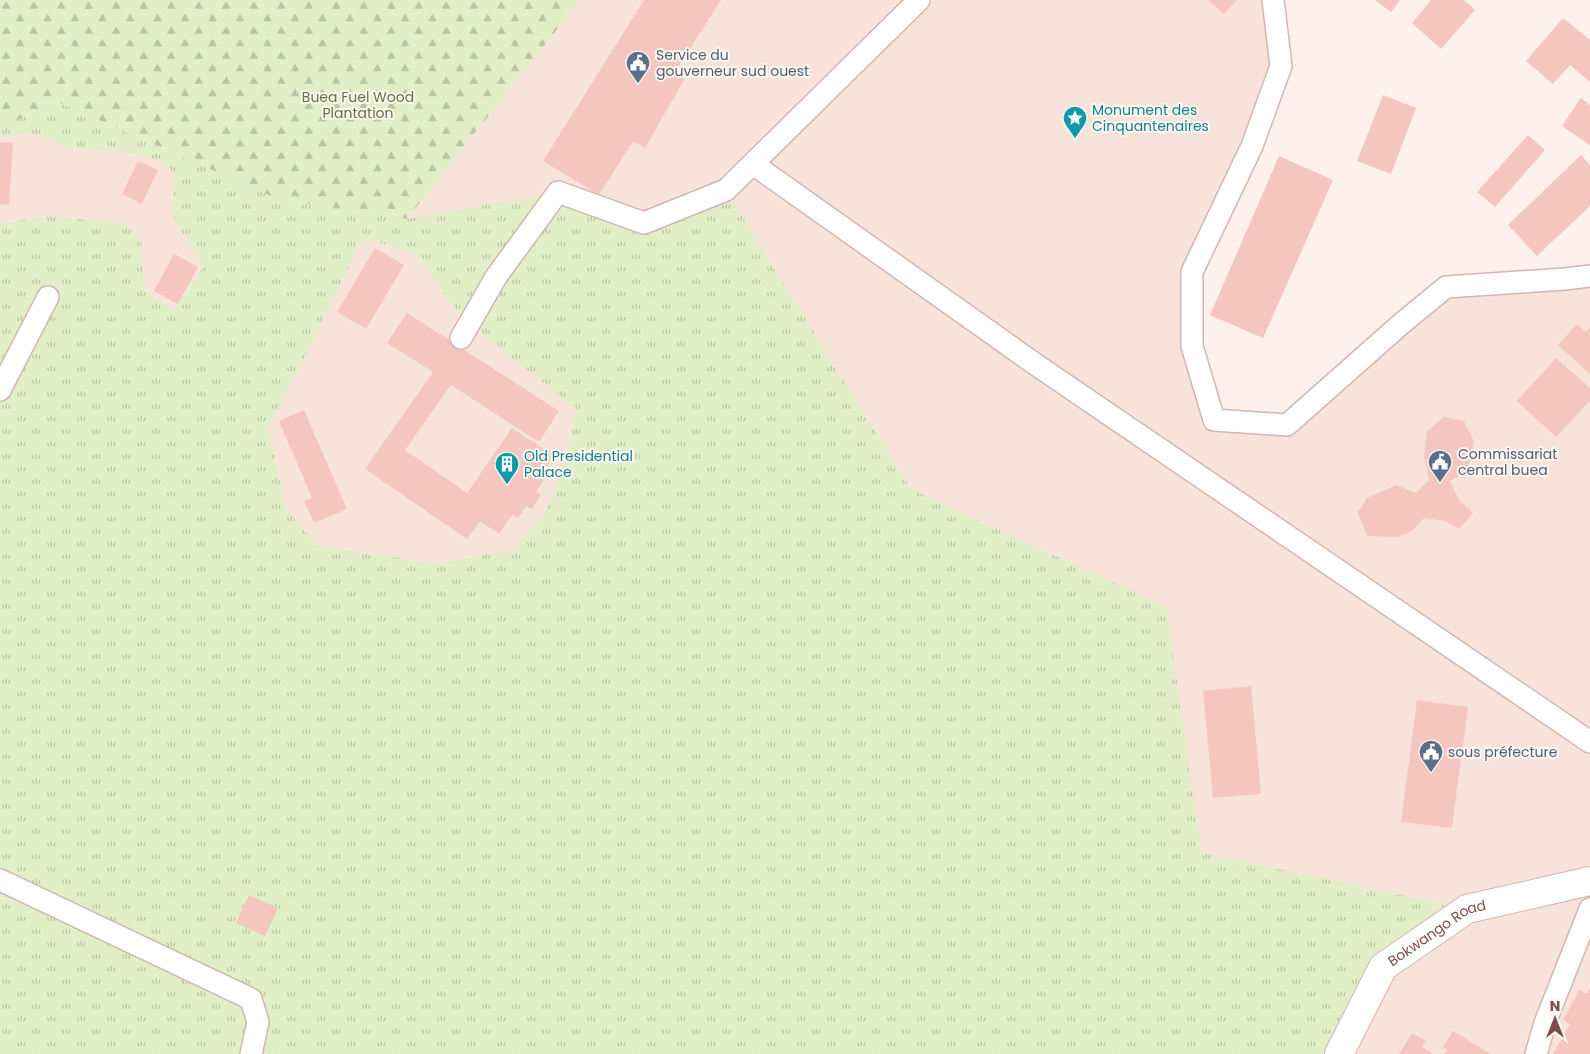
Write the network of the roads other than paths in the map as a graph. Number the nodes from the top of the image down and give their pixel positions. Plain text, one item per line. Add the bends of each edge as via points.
1 (919, 0) edge
2 (1273, 0) edge
3 (753, 164) junction
4 (1590, 276) edge
5 (48, 297) dead end
6 (461, 338) dead end
7 (0, 390) edge
8 (1590, 742) edge
9 (0, 880) edge
10 (1590, 881) edge
11 (1590, 909) edge
12 (251, 1054) edge
13 (1339, 1054) edge
14 (1536, 1054) edge

1 - 3 street
2 - 4 street via 1281,66 1252,146 1192,272 1192,346 1214,420 1287,425 1446,287
3 - 6 street via 726,190 644,223 558,192 496,277
3 - 8 street via 1035,364
5 - 7 street
9 - 12 street via 251,999 258,1022
10 - 13 street, Bokwango Road via 1467,909 1383,967
11 - 14 street

